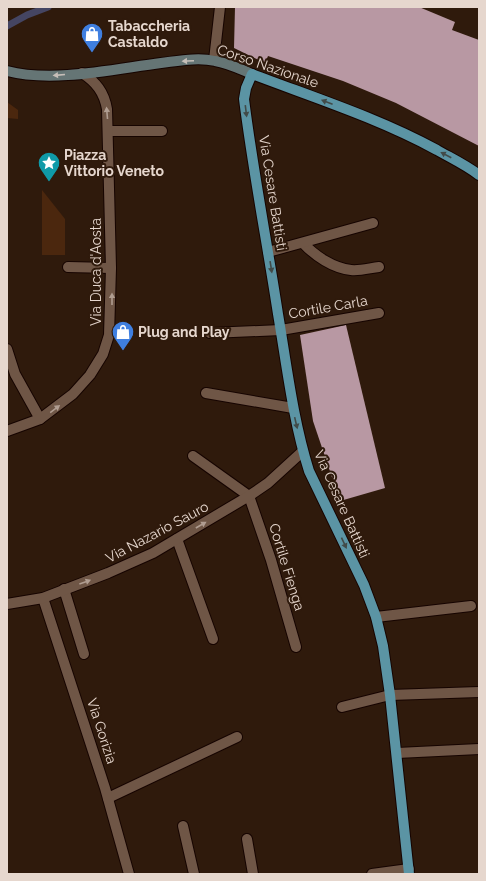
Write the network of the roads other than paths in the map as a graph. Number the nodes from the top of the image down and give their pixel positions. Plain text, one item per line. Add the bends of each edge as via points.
1 (220, 7) edge
2 (214, 60) junction
3 (7, 71) edge
4 (82, 73) junction
5 (252, 74) junction
6 (108, 131) junction
7 (162, 131) dead end
8 (479, 175) edge
9 (374, 223) dead end
10 (303, 243) junction
11 (268, 252) junction
12 (68, 267) dead end
13 (379, 267) dead end
14 (111, 268) junction
15 (379, 313) dead end
16 (281, 330) junction
17 (210, 333) dead end
18 (7, 351) edge
19 (206, 393) dead end
20 (293, 408) junction
21 (40, 419) junction
22 (7, 431) edge
23 (303, 451) junction
24 (193, 456) dead end
25 (249, 496) junction
26 (177, 539) junction
27 (64, 589) junction
28 (42, 598) junction
29 (7, 604) edge
30 (471, 606) dead end
31 (376, 617) junction
32 (213, 639) dead end
33 (296, 647) dead end
34 (84, 654) dead end
35 (479, 692) edge
36 (390, 695) junction
37 (342, 707) dead end
38 (237, 737) dead end
39 (479, 749) edge
40 (397, 753) junction
41 (108, 798) junction
42 (183, 826) dead end
43 (247, 839) dead end
44 (409, 871) edge
45 (129, 874) edge
46 (194, 874) edge
47 (253, 874) edge
48 (372, 874) edge

1 - 2 street
2 -> 4 main road, Corso Nazionale via 172,62
2 - 5 main road, Corso Nazionale
4 -> 3 main road, Corso Nazionale via 39,76
6 -> 4 street, Via Duca d'Aosta via 105,97 98,86
8 -> 5 main road, Corso Nazionale via 382,123
5 -> 11 main road, Via Cesare Battisti via 244,99 253,170
6 - 7 street
6 - 14 street, Via Duca d'Aosta
9 - 10 street
10 - 11 street
10 - 13 street via 316,256 338,266 351,270
11 -> 16 main road, Via Cesare Battisti
12 - 14 street
21 -> 14 street, Via Duca d'Aosta via 73,394 90,375 103,354 110,335
15 - 16 street, Cortile Carla
16 - 17 street, Cortile Carla
16 - 20 main road, Via Cesare Battisti
18 - 21 street via 15,374
19 - 20 street
20 -> 23 main road, Via Cesare Battisti
21 - 22 street, Via Duca d'Aosta
23 - 25 street, Via Nazario Sauro via 268,483
23 -> 31 main road, Via Cesare Battisti via 309,471 364,585
24 - 25 street
26 -> 25 street, Via Nazario Sauro
25 - 33 street, Cortile Fienga
27 -> 26 street, Via Nazario Sauro via 108,573
26 - 32 street
27 - 28 street, Via Nazario Sauro
27 - 34 street
28 - 29 street, Via Nazario Sauro
28 - 41 street, Via Gorizia
30 - 31 street
31 - 36 main road, Via Cesare Battisti
35 - 36 street
36 - 37 street
36 - 40 main road, Via Cesare Battisti
38 - 41 street
39 - 40 street
40 - 44 main road, Via Cesare Battisti
41 - 45 street, Via Gorizia
42 - 46 street
43 - 47 street
44 - 48 street

